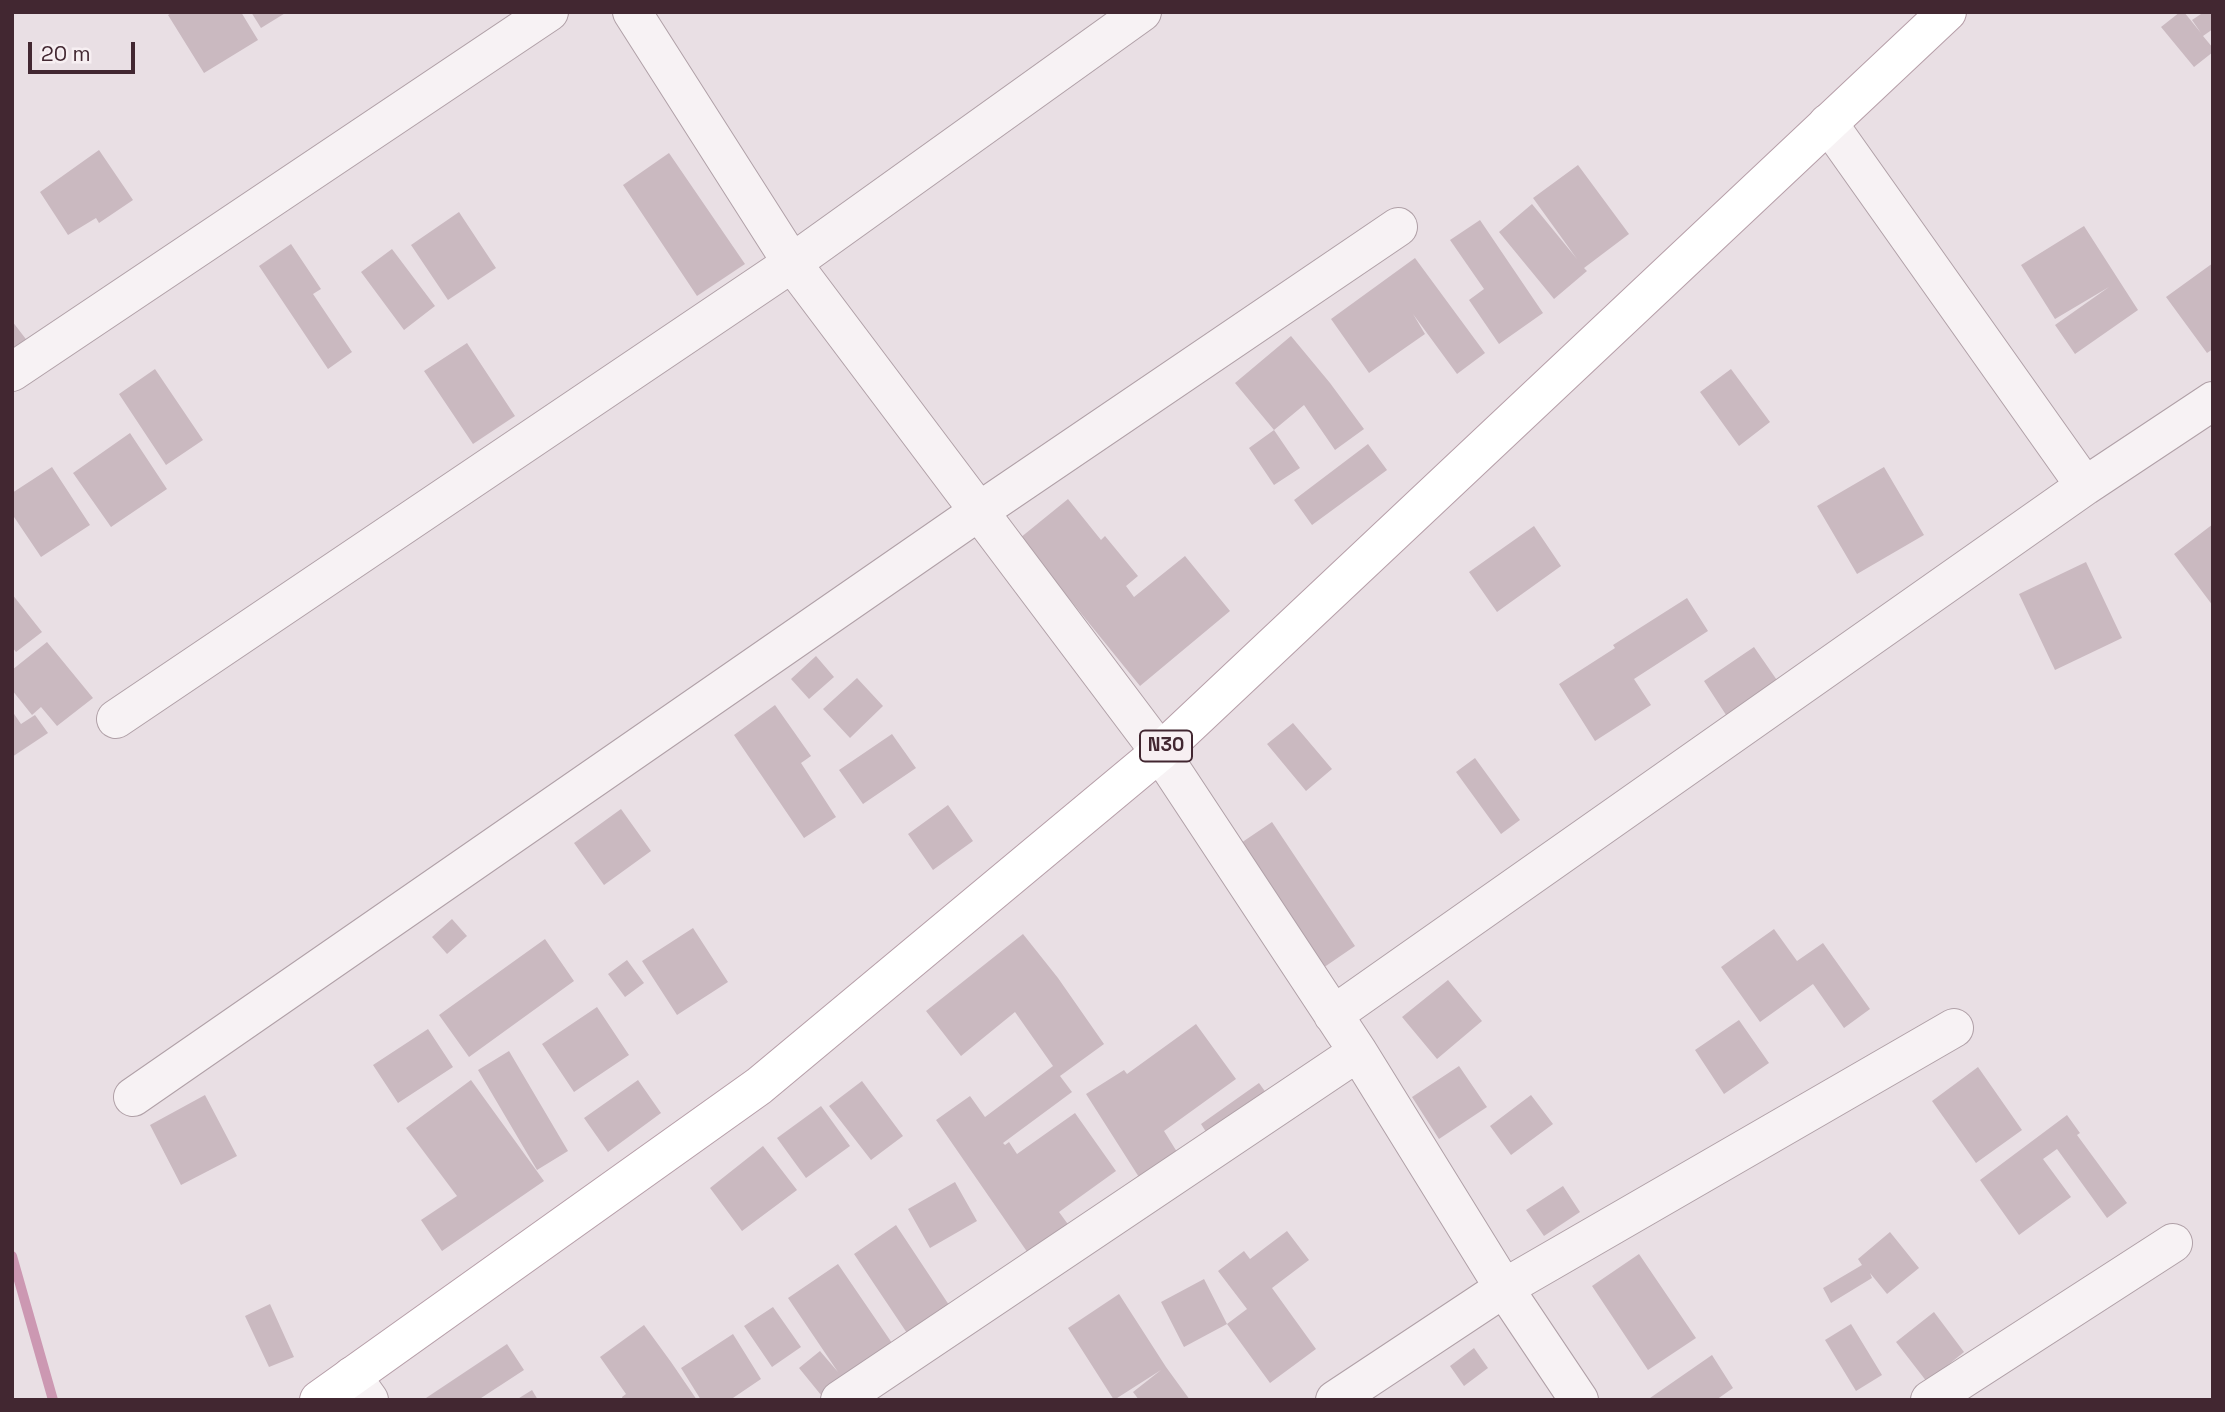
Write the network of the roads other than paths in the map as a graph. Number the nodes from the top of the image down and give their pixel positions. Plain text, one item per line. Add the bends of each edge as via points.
1 (549, 12) edge
2 (632, 12) edge
3 (1142, 12) edge
4 (1947, 12) edge
5 (1828, 123) junction
6 (1398, 227) dead end
7 (792, 263) junction
8 (12, 372) edge
9 (2213, 401) edge
10 (2085, 486) junction
11 (978, 512) junction
12 (117, 719) dead end
13 (1160, 752) junction
14 (1333, 1015) junction
15 (1954, 1028) dead end
16 (1357, 1052) junction
17 (134, 1097) dead end
18 (2173, 1243) dead end
19 (1504, 1288) junction
20 (360, 1388) edge
21 (319, 1400) edge
22 (839, 1400) edge
23 (1335, 1400) edge
24 (1579, 1400) edge
25 (1930, 1400) edge

1 - 8 street
2 - 7 street
3 - 7 street
4 - 5 main road, N30
5 - 10 street
5 - 13 main road, N30
6 - 11 street
7 - 11 street
7 - 12 street
9 - 10 street
10 - 14 street
11 - 13 street
11 - 17 street
13 - 14 street
13 - 20 main road, N30 via 759,1086
14 - 16 street
15 - 19 street
16 - 19 street
16 - 22 street
18 - 25 street
19 - 23 street
19 - 24 street
20 - 21 main road, N30

